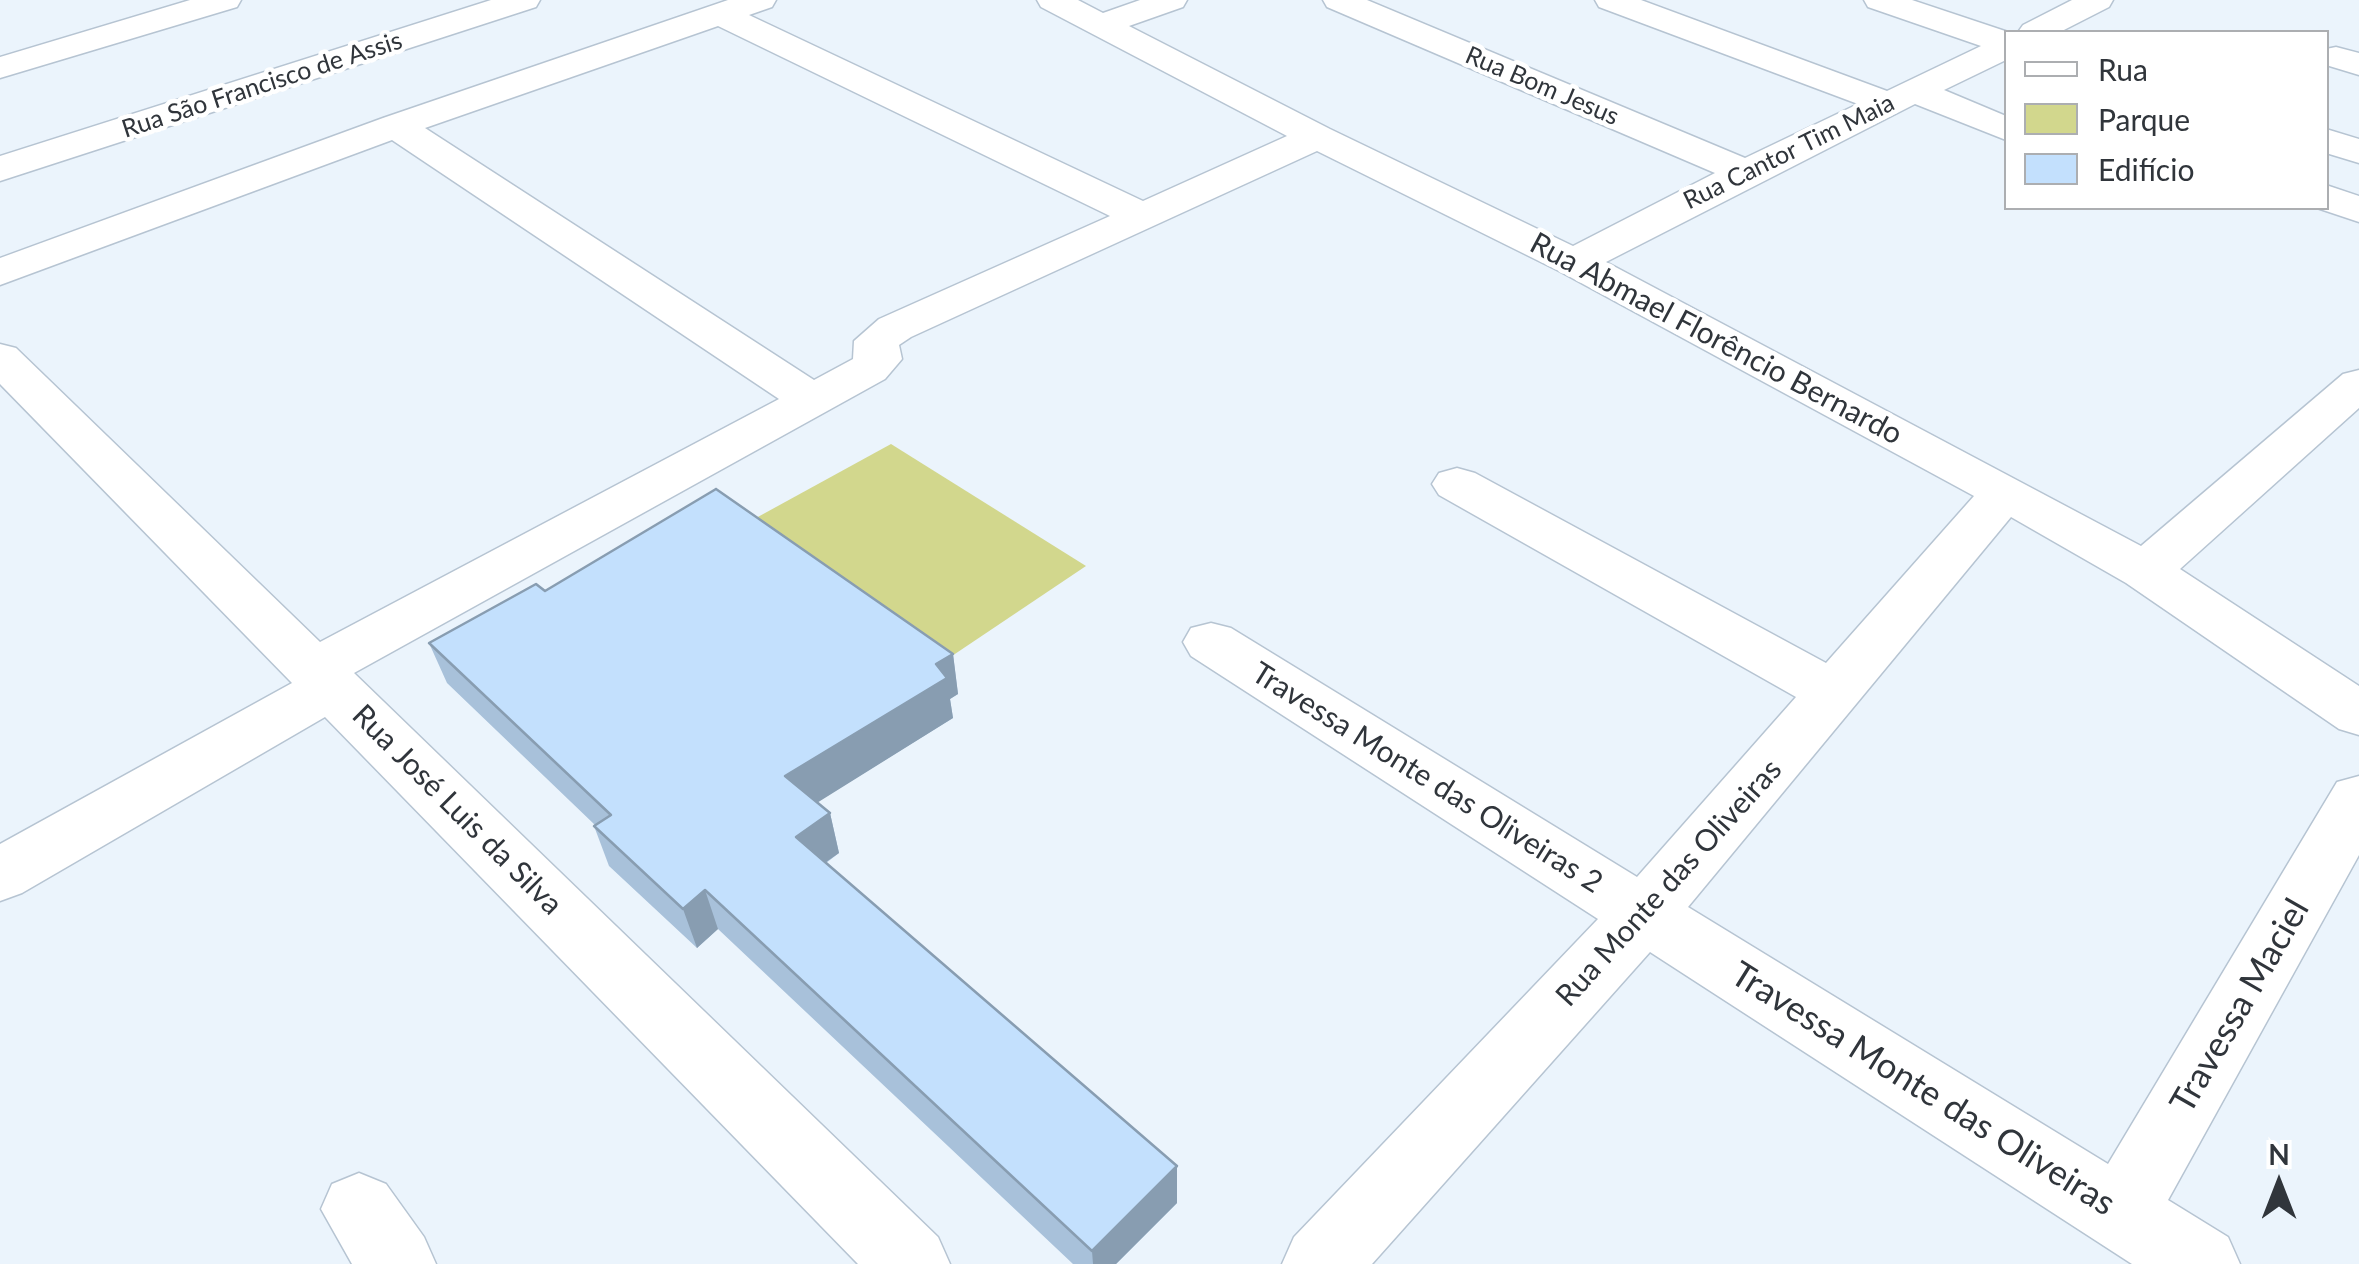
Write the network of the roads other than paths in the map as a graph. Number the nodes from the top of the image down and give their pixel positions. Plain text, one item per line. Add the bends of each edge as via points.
1 (225, 0) edge
2 (524, 0) edge
3 (670, 0) edge
4 (760, 0) edge
5 (1053, 0) edge
6 (1172, 0) edge
7 (1339, 0) edge
8 (1610, 0) edge
9 (1880, 0) edge
10 (2098, 0) edge
11 (713, 16) junction
12 (1100, 26) junction
13 (2040, 30) edge
14 (2004, 44) edge
15 (2004, 46) edge
16 (0, 68) edge
17 (1901, 97) junction
18 (396, 126) junction
19 (2004, 128) edge
20 (1317, 136) junction
21 (2329, 141) edge
22 (2359, 152) edge
23 (0, 169) edge
24 (1746, 172) junction
25 (2329, 198) edge
26 (2359, 210) edge
27 (1141, 215) junction
28 (1574, 262) junction
29 (0, 272) edge
30 (0, 358) edge
31 (2359, 384) edge
32 (814, 401) junction
33 (1458, 484) dead end
34 (2005, 492) junction
35 (2145, 571) junction
36 (1210, 642) dead end
37 (324, 678) junction
38 (1836, 694) junction
39 (2359, 714) edge
40 (2359, 799) edge
41 (0, 875) edge
42 (1644, 914) junction
43 (2120, 1213) junction
44 (911, 1264) edge
45 (1321, 1264) edge
46 (2201, 1264) edge

1 - 16 street
2 - 23 street, Rua São Francisco de Assis
3 - 11 street
4 - 11 street
5 - 12 street, Rua Abmael Florêncio Bernardo
6 - 12 street
7 - 24 street, Rua Bom Jesus
8 - 17 street
9 - 14 street
10 - 13 street
11 - 18 street
11 - 27 street
12 - 20 street, Rua Abmael Florêncio Bernardo
15 - 17 street, Rua Cantor Tim Maia
17 - 19 street
17 - 24 street, Rua Cantor Tim Maia
18 - 29 street
18 - 32 street
20 - 27 street
20 - 28 street, Rua Abmael Florêncio Bernardo
21 - 22 street
24 - 28 street, Rua Cantor Tim Maia
25 - 26 street
27 - 32 street via 895,328 876,342 876,364
28 - 34 street, Rua Abmael Florêncio Bernardo
30 - 37 street, Rua José Luis da Silva
31 - 35 street
32 - 37 street
33 - 38 street
34 - 35 street, Rua Abmael Florêncio Bernardo
34 - 38 street, Rua Monte das Oliveiras
35 - 39 street, Rua Abmael Florêncio Bernardo
36 - 42 street, Travessa Monte das Oliveiras 2
37 - 41 street
37 - 44 street, Rua José Luis da Silva
38 - 42 street, Rua Monte das Oliveiras
40 - 43 street, Travessa Maciel
42 - 43 street, Travessa Monte das Oliveiras
42 - 45 street, Rua Monte das Oliveiras
43 - 46 street, Travessa Monte das Oliveiras

